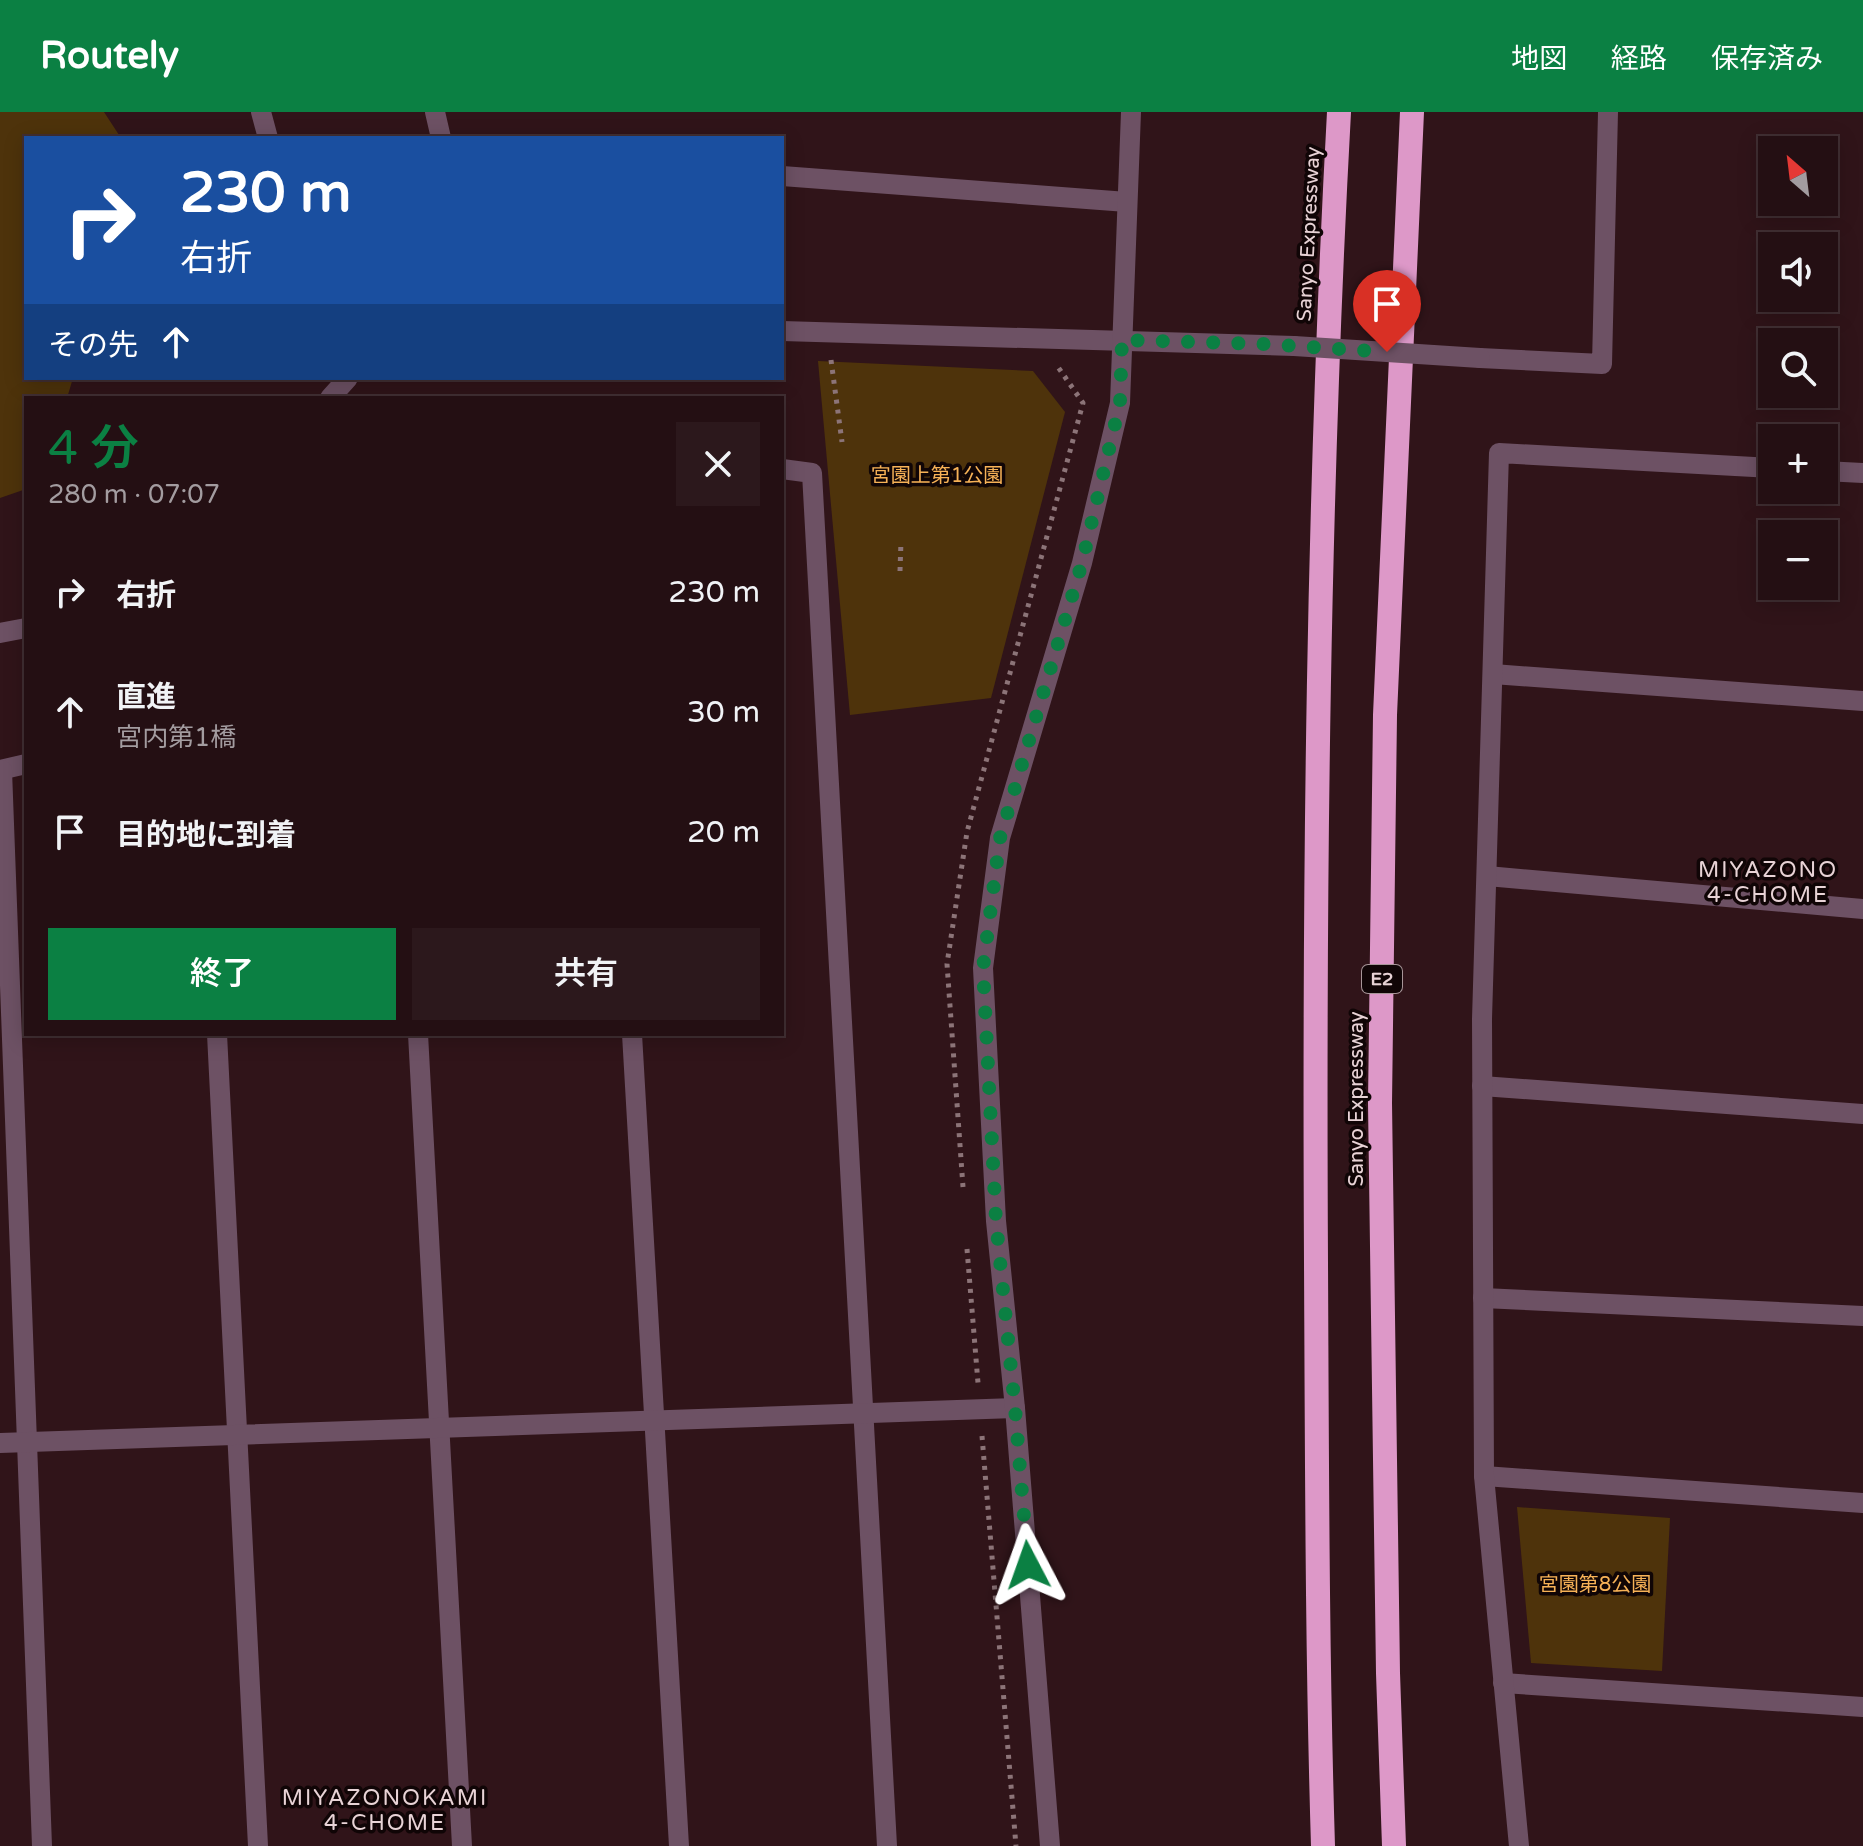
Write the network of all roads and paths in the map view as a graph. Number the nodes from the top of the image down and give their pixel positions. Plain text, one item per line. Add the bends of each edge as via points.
1 (261, 112) edge
2 (435, 112) edge
3 (1131, 112) edge
4 (1339, 112) edge
5 (1412, 112) edge
6 (1608, 112) edge
7 (267, 136) edge
8 (441, 136) edge
9 (784, 176) edge
10 (1127, 202) junction
11 (784, 331) edge
12 (827, 332) junction
13 (1122, 340) junction
14 (842, 442) dead end
15 (1758, 467) edge
16 (784, 469) edge
17 (1838, 472) edge
18 (1863, 473) edge
19 (901, 541) dead end
20 (900, 571) dead end
21 (24, 628) edge
22 (0, 633) edge
23 (1493, 674) junction
24 (1863, 701) edge
25 (24, 764) edge
26 (1, 770) edge
27 (1487, 876) junction
28 (1863, 909) edge
29 (217, 1036) edge
30 (418, 1036) edge
31 (632, 1036) edge
32 (1482, 1086) junction
33 (1863, 1114) edge
34 (1483, 1298) junction
35 (1863, 1316) edge
36 (1015, 1408) junction
37 (863, 1415) junction
38 (655, 1422) junction
39 (440, 1429) junction
40 (238, 1436) junction
41 (0, 1443) edge
42 (27, 1443) junction
43 (1484, 1476) junction
44 (1863, 1503) edge
45 (1503, 1683) junction
46 (1863, 1707) edge
47 (42, 1846) edge
48 (258, 1846) edge
49 (462, 1846) edge
50 (679, 1846) edge
51 (887, 1846) edge
52 (1050, 1846) edge
53 (1323, 1846) edge
54 (1394, 1846) edge
55 (1519, 1846) edge

1 - 7 street
2 - 8 street
3 - 10 street
4 - 53 highway, Sanyo Expressway via 1317,734 1315,1112
5 - 54 highway, Sanyo Expressway / E2 via 1385,715 1380,1103
6 - 13 street, bridge via 1602,364
9 - 10 street
10 - 13 street
11 - 12 street
12 - 13 street
12 - 14 path
13 - 36 street via 1120,403 1082,563 1000,838 983,968 996,1221
15 - 23 street via 1499,453
16 - 37 street via 812,473
17 - 18 street
19 - 20 path
21 - 22 street
23 - 24 street
23 - 27 street
25 - 26 street
26 - 42 street
27 - 28 street
27 - 32 street
29 - 40 street
30 - 39 street
31 - 38 street
32 - 33 street
32 - 34 street
34 - 35 street
34 - 43 street
36 - 37 street
36 - 52 street
37 - 38 street
37 - 51 street
38 - 39 street
38 - 50 street
39 - 40 street
39 - 49 street
40 - 42 street
40 - 48 street
41 - 42 street
42 - 47 street
43 - 44 street
43 - 45 street
45 - 46 street
45 - 55 street

